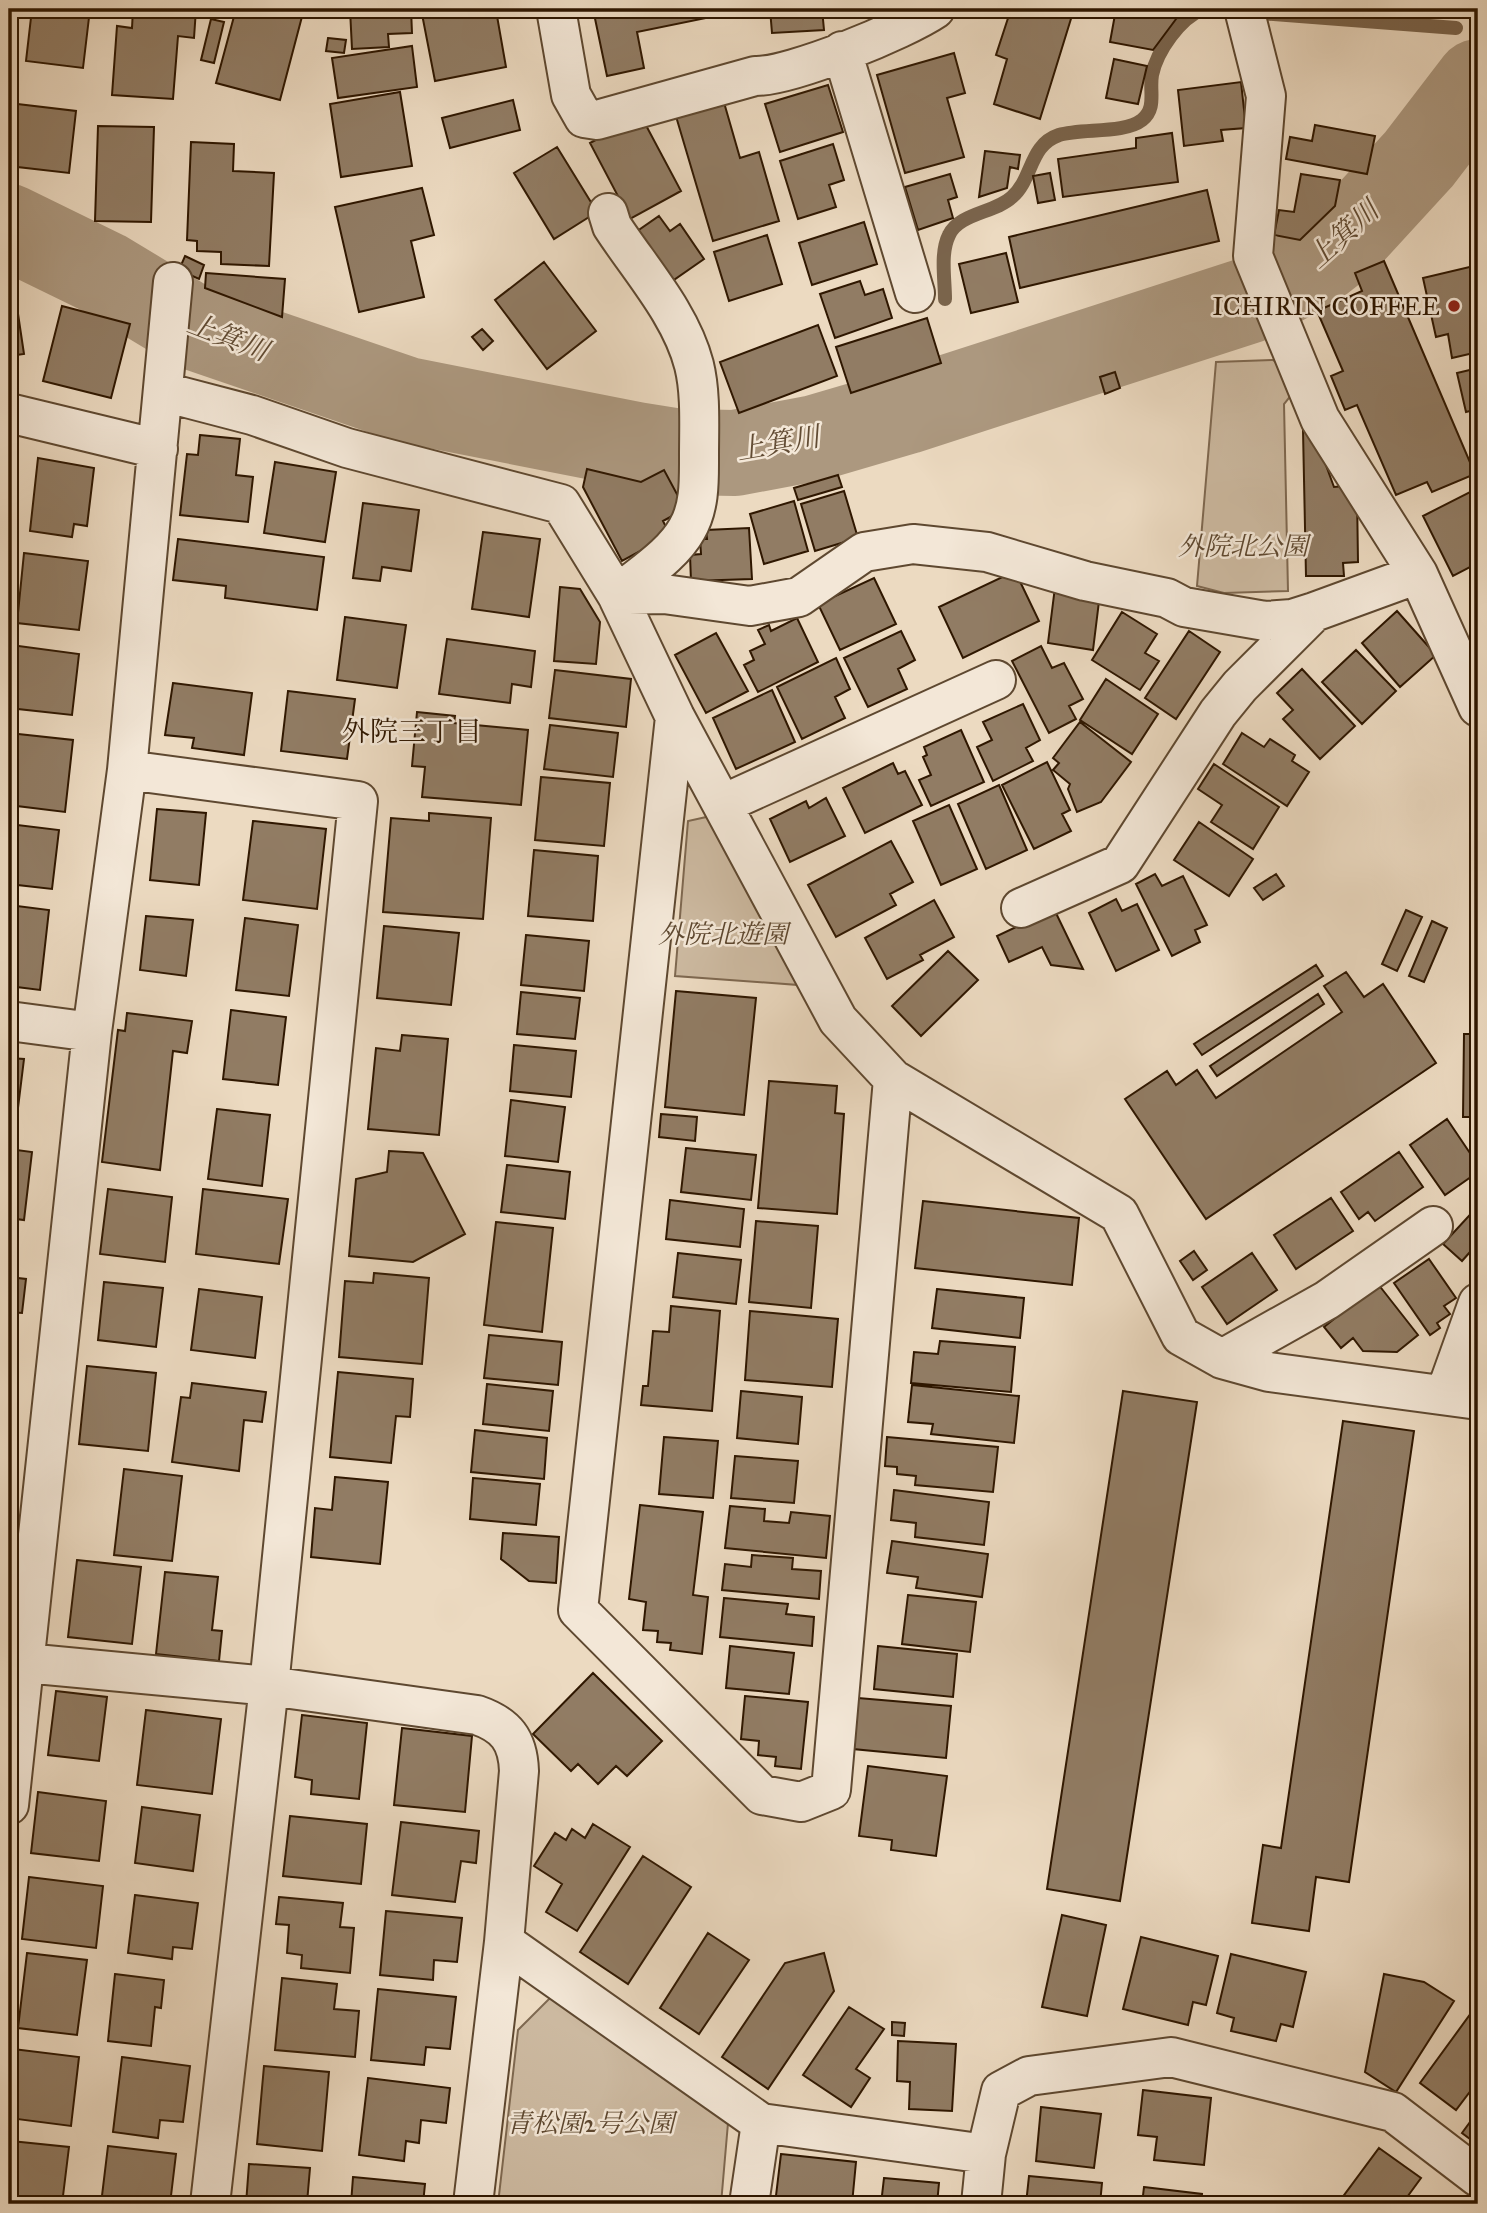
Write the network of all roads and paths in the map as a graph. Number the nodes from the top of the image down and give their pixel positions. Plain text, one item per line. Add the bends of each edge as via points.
1 (556, 9) edge
2 (934, 9) edge
3 (1244, 9) edge
4 (842, 51) junction
5 (608, 213) dead end
6 (915, 293) dead end
7 (172, 304) dead end
8 (164, 392) junction
9 (9, 413) edge
10 (158, 449) junction
11 (1418, 574) junction
12 (617, 595) junction
13 (1314, 612) junction
14 (996, 680) dead end
15 (1478, 707) edge
16 (675, 717) junction
17 (127, 770) junction
18 (723, 804) junction
19 (1021, 908) dead end
20 (9, 1021) edge
21 (92, 1032) junction
22 (893, 1079) junction
23 (1433, 1226) dead end
24 (1478, 1303) edge
25 (1222, 1359) junction
26 (1461, 1398) edge
27 (25, 1663) junction
28 (268, 1686) junction
29 (9, 1805) edge
30 (504, 1942) junction
31 (761, 2123) junction
32 (986, 2154) junction
33 (1478, 2176) edge
34 (210, 2204) edge
35 (473, 2204) edge
36 (750, 2204) edge
37 (981, 2204) edge

1 - 4 street via 573,101 584,118 597,120 755,76 773,77
2 - 4 street
3 - 11 street via 1266,96 1252,256 1320,419
4 - 6 street
5 - 12 street via 688,347 697,384 699,434 697,502 688,528
7 - 8 street
8 - 10 street
8 - 12 street via 252,415 347,448 555,500
9 - 10 street
10 - 17 street
11 - 13 street
11 - 15 street
12 - 13 street via 664,594 750,606 799,597 864,552 913,544 987,552 1085,582 1245,619 1292,619
12 - 16 street
13 - 19 street via 1218,712 1120,864
14 - 18 street
16 - 18 street
16 - 22 street via 578,1610 762,1795 801,1802 831,1790
17 - 21 street
17 - 28 street via 358,801
18 - 22 street via 838,1020
20 - 21 street
21 - 27 street
22 - 25 street via 1119,1214 1181,1336
23 - 25 street via 1327,1300
24 - 26 street
25 - 26 street via 1269,1372
27 - 28 street
27 - 29 street
28 - 30 street via 477,1715 498,1722 511,1736 519,1753 519,1771
28 - 34 street
30 - 31 street
30 - 35 street
31 - 32 street
31 - 36 street
32 - 33 street via 1002,2091 1029,2076 1171,2057 1393,2112
32 - 37 street

